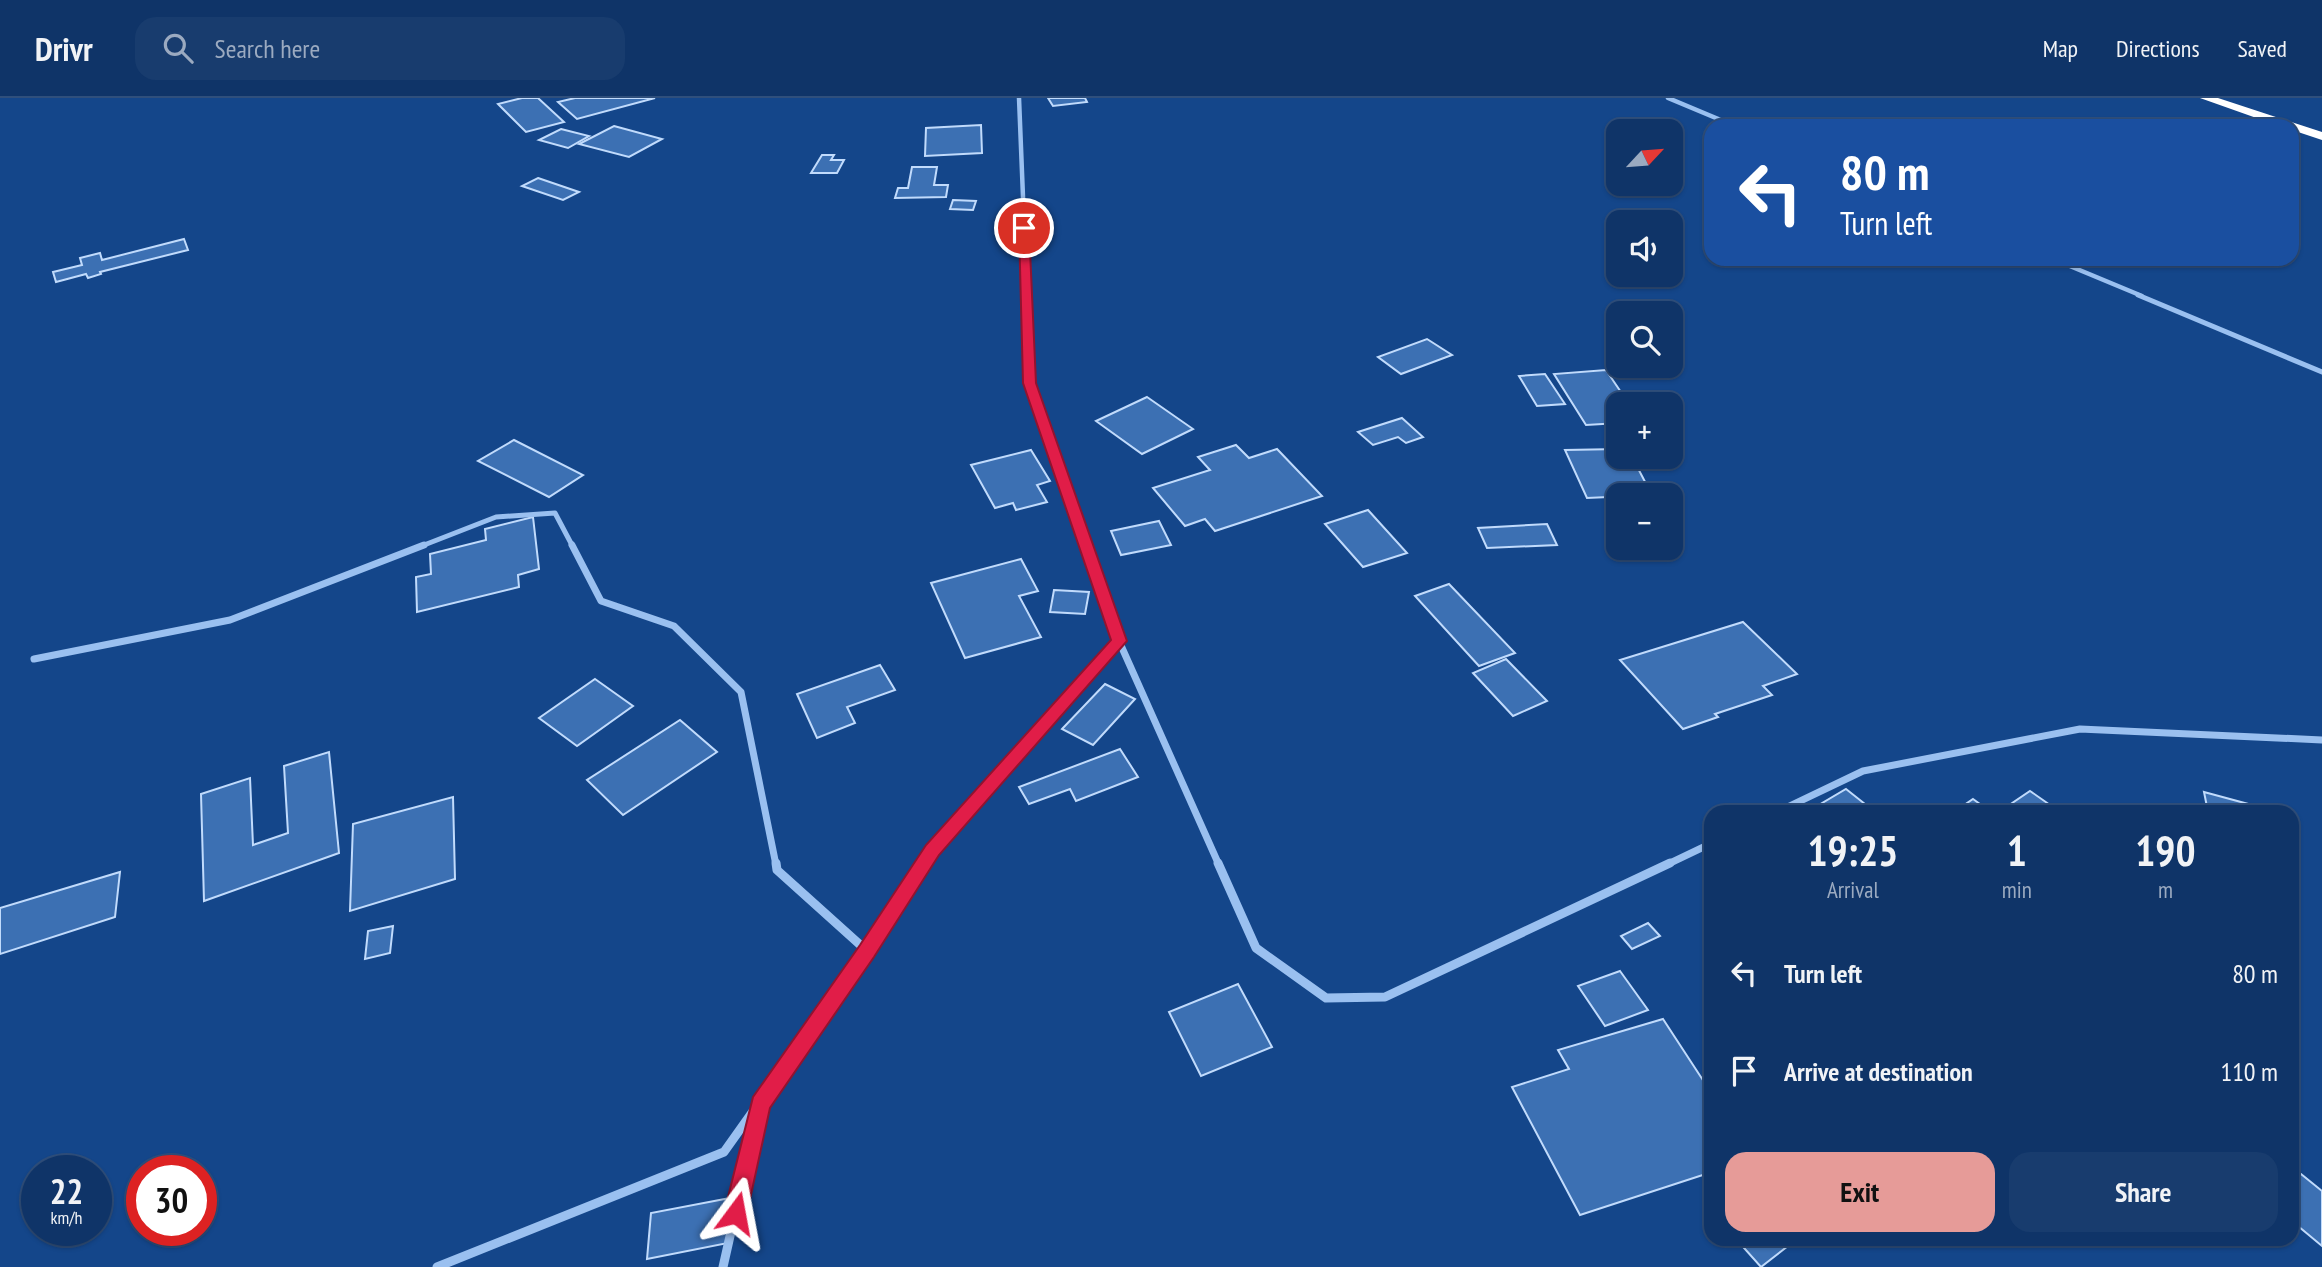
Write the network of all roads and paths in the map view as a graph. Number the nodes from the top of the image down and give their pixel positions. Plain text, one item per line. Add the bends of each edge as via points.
1 (1019, 98) edge
2 (1668, 98) edge
3 (2206, 98) edge
4 (1718, 119) edge
5 (2272, 119) edge
6 (2299, 128) edge
7 (2322, 135) edge
8 (2070, 266) edge
9 (2322, 372) edge
10 (1119, 641) junction
11 (34, 659) dead end
12 (2322, 740) edge
13 (1792, 805) edge
14 (1704, 847) edge
15 (867, 951) junction
16 (760, 1104) junction
17 (437, 1267) edge
18 (723, 1267) edge

1 - 10 street via 1030,383
2 - 4 street
3 - 5 highway
6 - 7 highway
8 - 9 street
10 - 14 street via 1256,947 1326,998 1385,997
10 - 15 street via 932,850
11 - 15 street via 230,620 496,517 555,513 601,601 674,626 741,692 777,870
12 - 13 street via 2080,729 1863,771
15 - 16 street
16 - 17 street via 724,1152
16 - 18 street

